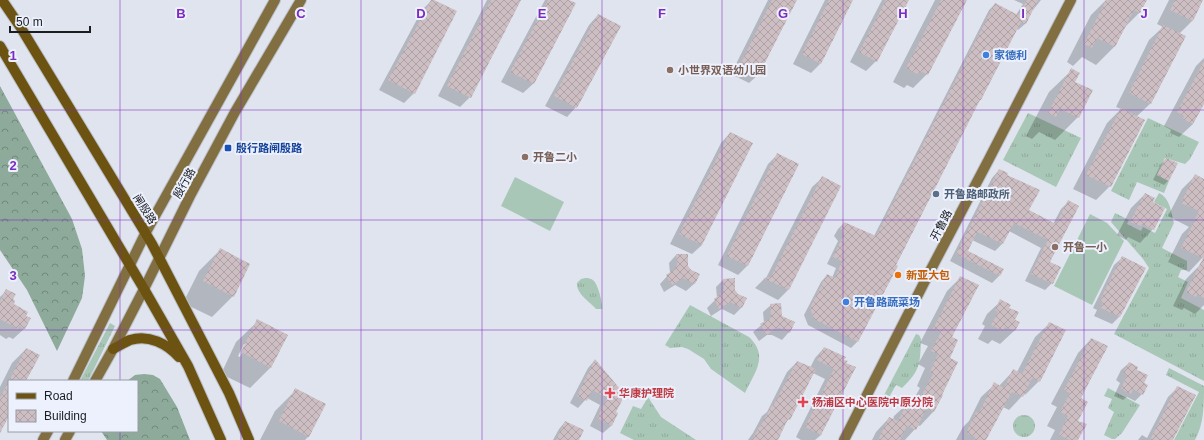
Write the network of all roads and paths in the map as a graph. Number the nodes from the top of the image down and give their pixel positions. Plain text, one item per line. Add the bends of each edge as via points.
1 (2, 0) edge
2 (275, 0) edge
3 (301, 0) edge
4 (1071, 0) edge
5 (0, 46) edge
6 (146, 232) junction
7 (159, 259) junction
8 (130, 263) junction
9 (144, 289) junction
10 (113, 349) junction
11 (188, 366) junction
12 (72, 380) edge
13 (96, 380) edge
14 (221, 440) edge
15 (249, 440) edge
16 (844, 440) edge

1 - 6 main road, 闸殷路
2 - 6 main road, 殷行路
3 - 7 main road, 殷行路 via 235,112
4 - 16 main road, 开鲁路
5 - 8 main road
6 - 7 main road, 闸殷路
6 - 8 main road, 殷行路
7 - 9 main road, 殷行路
7 - 15 main road, 闸殷路 via 229,393
8 - 9 main road
8 - 12 main road, 殷行路
9 - 10 main road, 殷行路
9 - 11 main road
10 - 11 main road via 130,340 154,340 173,351
10 - 13 main road, 殷行路
11 - 14 main road

